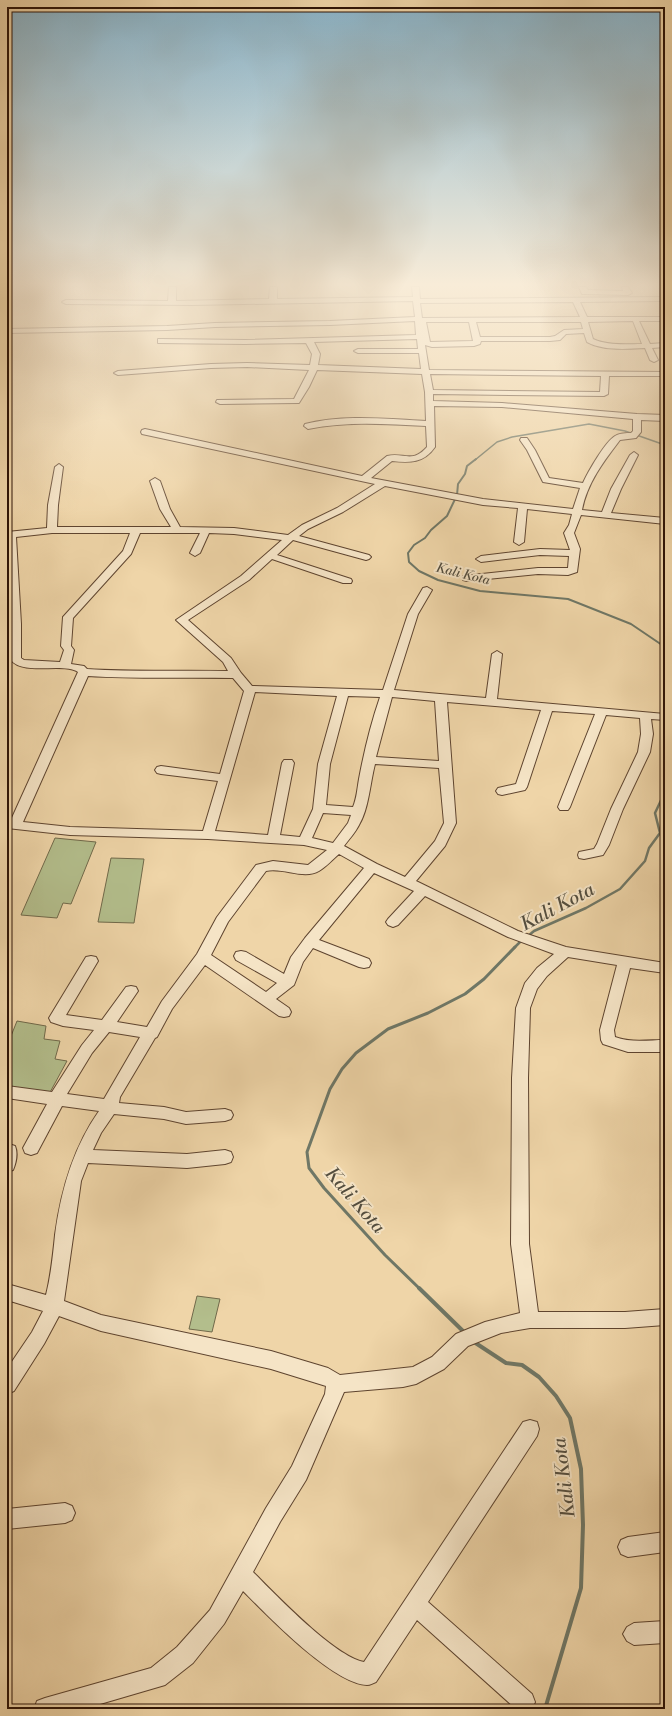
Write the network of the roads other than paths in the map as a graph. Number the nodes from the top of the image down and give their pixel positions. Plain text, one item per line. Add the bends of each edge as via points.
1 (194, 367) edge
2 (285, 367) edge
3 (425, 367) edge
4 (314, 368) junction
5 (426, 372) junction
6 (118, 373) dead end
7 (605, 374) junction
8 (665, 374) edge
9 (500, 379) junction
10 (429, 392) junction
11 (503, 394) junction
12 (220, 402) dead end
13 (430, 403) junction
14 (601, 403) junction
15 (502, 405) junction
16 (637, 417) junction
17 (665, 418) edge
18 (430, 424) junction
19 (308, 426) dead end
20 (145, 432) dead end
21 (524, 440) dead end
22 (634, 456) dead end
23 (59, 467) dead end
24 (364, 479) junction
25 (155, 481) dead end
26 (383, 483) junction
27 (585, 486) junction
28 (523, 506) junction
29 (576, 512) junction
30 (606, 514) junction
31 (665, 521) edge
32 (52, 530) junction
33 (136, 530) junction
34 (177, 530) junction
35 (206, 530) junction
36 (9, 535) edge
37 (290, 537) junction
38 (519, 542) dead end
39 (195, 552) dead end
40 (574, 553) junction
41 (271, 556) junction
42 (366, 557) dead end
43 (481, 559) dead end
44 (467, 578) dead end
45 (347, 581) dead end
46 (427, 590) dead end
47 (497, 654) dead end
48 (65, 666) junction
49 (84, 672) junction
50 (236, 675) junction
51 (250, 691) junction
52 (343, 693) junction
53 (388, 693) junction
54 (441, 698) junction
55 (491, 701) junction
56 (548, 706) junction
57 (602, 711) junction
58 (645, 715) junction
59 (665, 717) edge
60 (370, 760) junction
61 (288, 763) dead end
62 (445, 765) junction
63 (161, 770) dead end
64 (224, 778) junction
65 (502, 791) dead end
66 (564, 806) dead end
67 (319, 809) junction
68 (358, 811) junction
69 (11, 824) edge
70 (208, 835) junction
71 (273, 840) junction
72 (304, 841) junction
73 (338, 848) junction
74 (584, 855) dead end
75 (372, 867) junction
76 (407, 883) junction
77 (423, 890) junction
78 (393, 922) dead end
79 (310, 942) junction
80 (565, 952) junction
81 (241, 956) dead end
82 (203, 957) junction
83 (91, 961) dead end
84 (626, 961) junction
85 (364, 963) dead end
86 (665, 968) edge
87 (288, 982) junction
88 (130, 991) dead end
89 (266, 999) junction
90 (284, 1012) dead end
91 (107, 1025) junction
92 (152, 1033) junction
93 (665, 1046) edge
94 (7, 1092) edge
95 (56, 1099) junction
96 (110, 1107) junction
97 (225, 1116) dead end
98 (31, 1148) dead end
99 (82, 1156) junction
100 (225, 1157) dead end
101 (7, 1292) edge
102 (55, 1306) junction
103 (665, 1317) edge
104 (530, 1320) junction
105 (336, 1384) junction
106 (7, 1385) edge
107 (530, 1429) dead end
108 (65, 1513) dead end
109 (7, 1519) edge
110 (665, 1542) edge
111 (628, 1547) dead end
112 (241, 1575) junction
113 (415, 1604) junction
114 (665, 1632) edge
115 (634, 1634) dead end
116 (524, 1702) dead end
117 (45, 1709) edge

1 - 6 street
2 - 4 street
3 - 5 street
4 - 5 street
4 - 12 street via 296,401
5 - 9 street
5 - 10 street
7 - 8 street
7 - 9 street
7 - 14 street
9 - 11 street
10 - 11 street
10 - 13 street
11 - 14 street
11 - 15 street
13 - 15 street
13 - 18 street
14 - 15 street
14 - 16 street
16 - 17 street
16 - 27 street via 636,434 617,438
18 - 19 street via 347,420
18 - 24 street via 431,447 425,454 410,460 390,458
20 - 24 street
21 - 27 street via 546,480
22 - 30 street
23 - 32 street
24 - 26 street
25 - 34 street via 165,509
26 - 28 street via 466,500
26 - 37 street
27 - 29 street
28 - 29 street
28 - 38 street
29 - 30 street
29 - 40 street via 575,523 569,533 574,544
30 - 31 street
32 - 33 street
32 - 36 street
33 - 34 street
33 - 48 street via 128,552 68,617 66,646 69,650
34 - 35 street
35 - 37 street
35 - 39 street
36 - 48 street via 16,624 16,660
37 - 41 street
37 - 42 street
40 - 43 street via 540,552
40 - 44 street via 573,570 568,572 538,571
41 - 45 street
41 - 50 street via 245,578 181,620 227,660
46 - 53 street via 413,614
47 - 55 street
48 - 49 street via 80,668
49 - 50 street via 129,675
49 - 69 street
50 - 51 street
51 - 52 street via 260,688
51 - 64 street
52 - 53 street
52 - 67 street via 324,764
53 - 54 street
53 - 60 street
54 - 55 street
54 - 62 street
55 - 56 street
56 - 57 street
56 - 65 street via 521,787
57 - 58 street
57 - 66 street
58 - 59 street
58 - 74 street via 647,734 644,752 603,845 598,852
60 - 62 street
60 - 68 street via 364,795
61 - 71 street
62 - 76 street via 450,822 440,843
63 - 64 street
64 - 70 street
67 - 68 street
67 - 72 street
68 - 73 street via 354,824
69 - 70 street via 90,833
70 - 71 street
71 - 72 street
72 - 73 street
73 - 75 street
73 - 82 street via 315,868 309,870 273,865 261,868 222,920
75 - 76 street
75 - 79 street
76 - 77 street
77 - 78 street
77 - 80 street via 513,934
79 - 85 street
79 - 87 street via 296,962
80 - 84 street
80 - 104 street via 542,972 530,987 523,1008 520,1078 520,1244
81 - 87 street
82 - 89 street
82 - 92 street via 167,1005
83 - 91 street via 56,1018
84 - 86 street
84 - 93 street via 607,1030 608,1040 614,1044 630,1046
87 - 89 street
88 - 91 street
89 - 90 street
91 - 92 street
91 - 95 street via 87,1049
92 - 96 street
94 - 95 street
95 - 96 street
95 - 98 street
96 - 97 street via 164,1112 186,1118
96 - 99 street via 95,1129
99 - 100 street via 187,1161
99 - 102 street via 74,1181 64,1233
101 - 102 street
102 - 105 street via 100,1323 294,1367 328,1377
102 - 106 street via 38,1338
103 - 104 street via 625,1320
104 - 105 street via 501,1325 462,1340 438,1363 416,1375
105 - 112 street via 334,1395 299,1473
107 - 113 street
108 - 109 street
110 - 111 street
112 - 113 street via 324,1651 343,1666 362,1674 368,1674 374,1667
112 - 117 street via 217,1617 185,1654 157,1677
113 - 116 street
114 - 115 street

